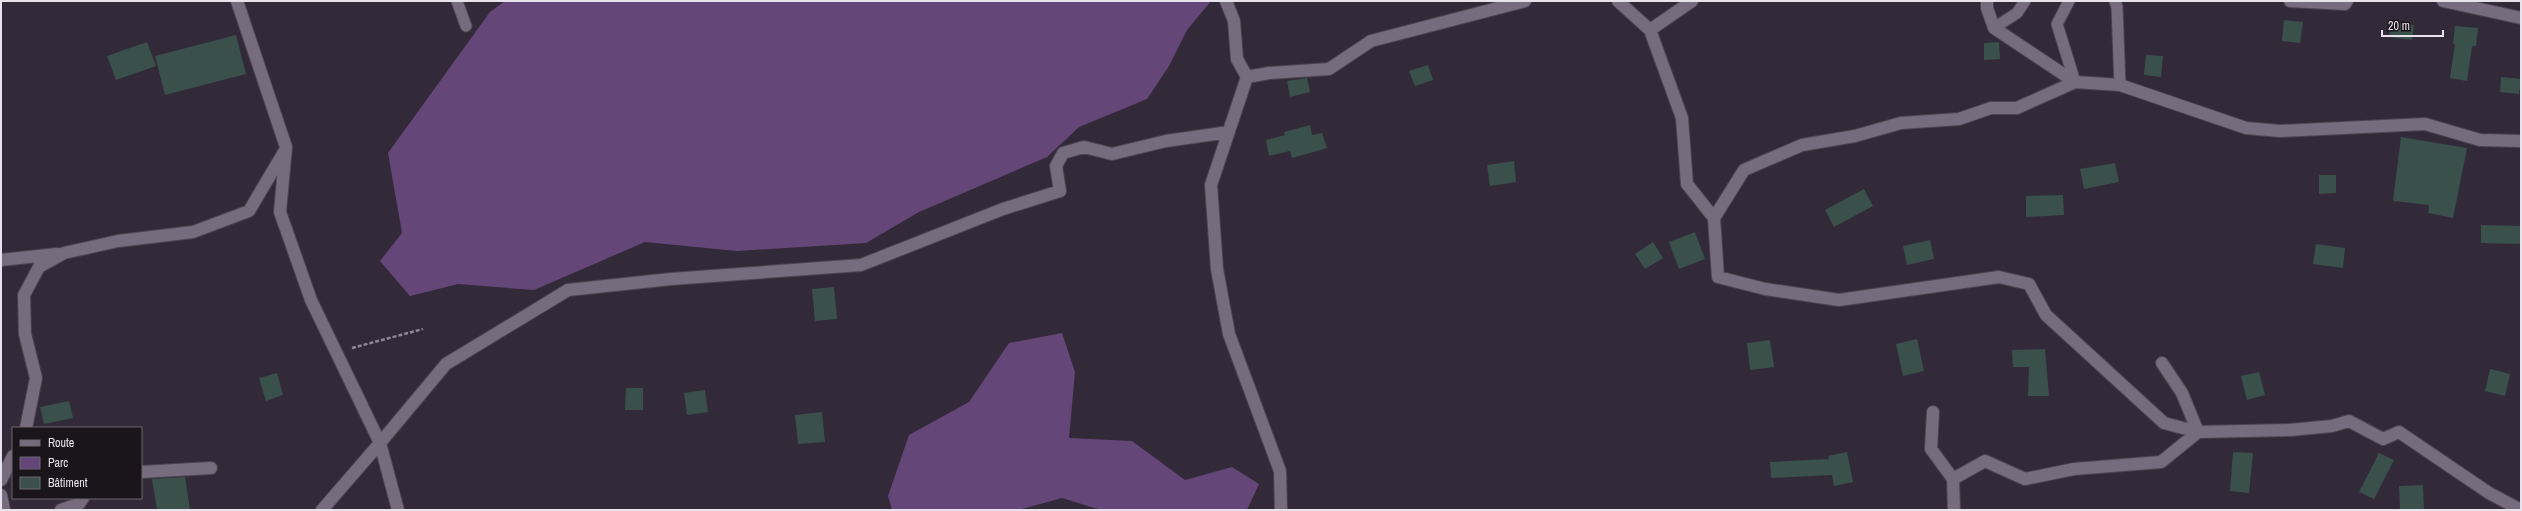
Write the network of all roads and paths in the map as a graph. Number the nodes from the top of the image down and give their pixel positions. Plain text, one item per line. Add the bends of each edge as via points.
1 (238, 1) edge
2 (457, 1) edge
3 (1226, 1) edge
4 (1525, 1) edge
5 (1618, 1) edge
6 (1692, 1) edge
7 (2025, 1) edge
8 (2069, 1) edge
9 (2115, 1) edge
10 (2290, 1) edge
11 (2347, 1) edge
12 (2443, 1) edge
13 (1984, 3) edge
14 (2521, 18) edge
15 (466, 26) dead end
16 (1994, 28) junction
17 (1650, 30) junction
18 (1247, 77) junction
19 (2075, 82) junction
20 (2120, 85) junction
21 (1229, 132) junction
22 (2521, 141) edge
23 (286, 147) junction
24 (1714, 218) junction
25 (64, 253) junction
26 (1, 260) edge
27 (423, 329) dead end
28 (336, 353) junction
29 (2162, 363) dead end
30 (1933, 412) dead end
31 (26, 427) edge
32 (2198, 432) junction
33 (380, 443) junction
34 (12, 458) edge
35 (211, 468) dead end
36 (142, 472) edge
37 (1953, 479) junction
38 (1, 480) edge
39 (1, 495) edge
40 (82, 499) edge
41 (4, 510) edge
42 (61, 510) edge
43 (322, 510) edge
44 (398, 510) edge
45 (1281, 510) edge
46 (1954, 510) edge
47 (2521, 510) edge

1 - 23 street
2 - 15 lane
3 - 18 street via 1234,21 1237,59
4 - 18 street via 1371,41 1329,69
5 - 17 street
6 - 17 street
7 - 16 lane via 2017,13
8 - 19 lane via 2057,24
9 - 20 lane
10 - 11 street via 2345,4
12 - 14 street
13 - 16 street
16 - 19 street
17 - 24 street via 1682,118 1687,184
18 - 21 street
19 - 20 street
19 - 24 street via 2017,108 1990,108 1958,119 1901,123 1855,136 1802,145 1744,170
20 - 22 street via 2246,128 2280,131 2425,124 2480,140
21 - 33 street via 1166,141 1112,154 1084,147 1063,152 1056,166 1060,191 1003,209 862,265 671,279 568,290 446,364
21 - 45 street via 1210,185 1217,269 1229,334 1280,472
23 - 25 street via 249,211 193,232 118,241
23 - 28 street via 280,212 311,300
24 - 32 street via 1718,277 1765,289 1839,300 1999,277 2030,284 2046,315 2164,423
25 - 26 street
25 - 31 street via 39,267 24,295 25,334 36,378
27 - 28 path
28 - 33 street
29 - 32 street via 2182,393
30 - 37 street via 1931,449
32 - 37 street via 2161,462 2074,469 2025,478 1985,461
32 - 47 street via 2290,430 2332,426 2349,421 2383,439 2399,432 2489,493
33 - 43 street
33 - 44 street
34 - 38 street
35 - 36 street
37 - 46 street
39 - 41 street
40 - 42 street via 78,504

